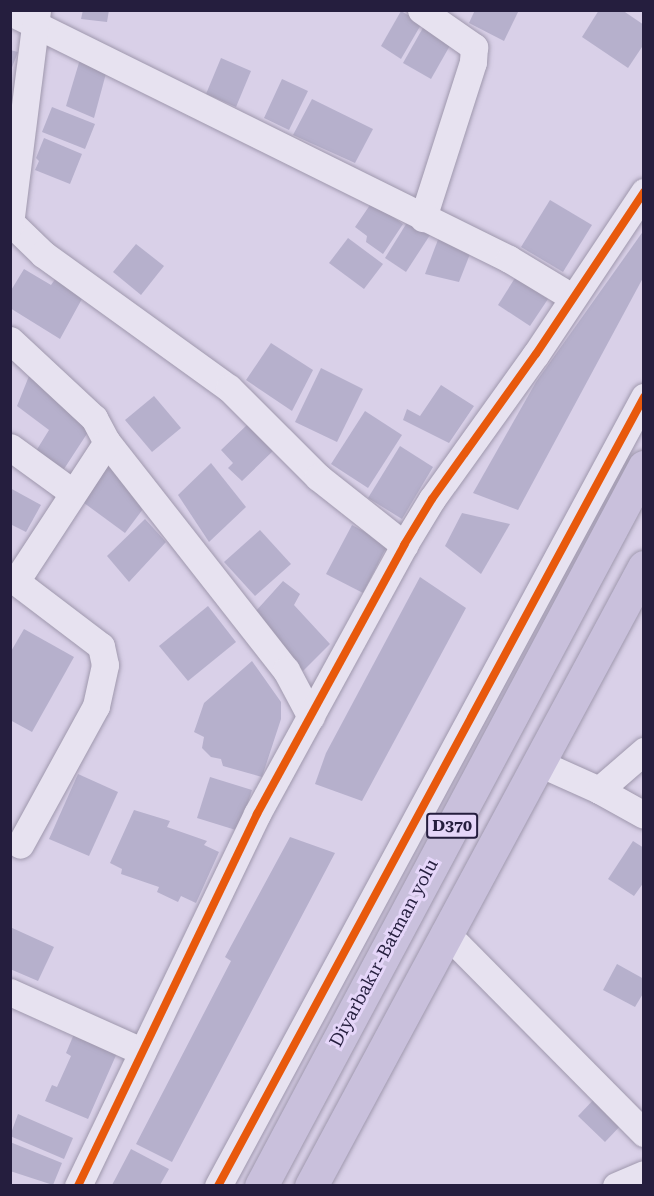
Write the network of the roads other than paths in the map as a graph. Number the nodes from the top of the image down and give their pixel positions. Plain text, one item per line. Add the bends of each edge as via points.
1 (421, 10) edge
2 (10, 12) edge
3 (37, 17) edge
4 (644, 192) edge
5 (423, 218) junction
6 (11, 223) edge
7 (572, 297) junction
8 (10, 340) edge
9 (644, 397) edge
10 (107, 441) junction
11 (10, 447) edge
12 (644, 467) edge
13 (72, 492) junction
14 (404, 545) junction
15 (644, 567) edge
16 (13, 579) edge
17 (310, 717) junction
18 (644, 751) edge
19 (539, 763) junction
20 (600, 790) junction
21 (644, 815) edge
22 (21, 846) edge
23 (445, 932) junction
24 (10, 992) edge
25 (141, 1051) junction
26 (644, 1133) edge
27 (644, 1174) edge
28 (78, 1185) edge
29 (218, 1185) edge
30 (261, 1185) edge
31 (311, 1185) edge
32 (616, 1185) edge

1 - 5 street via 474,46 473,62
2 - 3 street
3 - 5 street
3 - 6 street
4 - 7 street
5 - 7 street via 509,259
6 - 14 street via 43,254 229,388 318,477
7 - 14 street
8 - 10 street via 94,418
9 - 29 street
10 - 13 street
10 - 17 street via 286,670
11 - 13 street
12 - 30 highway, Diyarbakır-Batman yolu / D370
13 - 16 street
14 - 17 street
15 - 19 highway, D370
16 - 22 street via 101,646 105,665 96,706
17 - 25 street via 256,814
18 - 20 street
19 - 20 street
19 - 23 highway, D370
20 - 21 street
23 - 26 street
23 - 31 highway, D370
24 - 25 street
25 - 28 street
27 - 32 street

